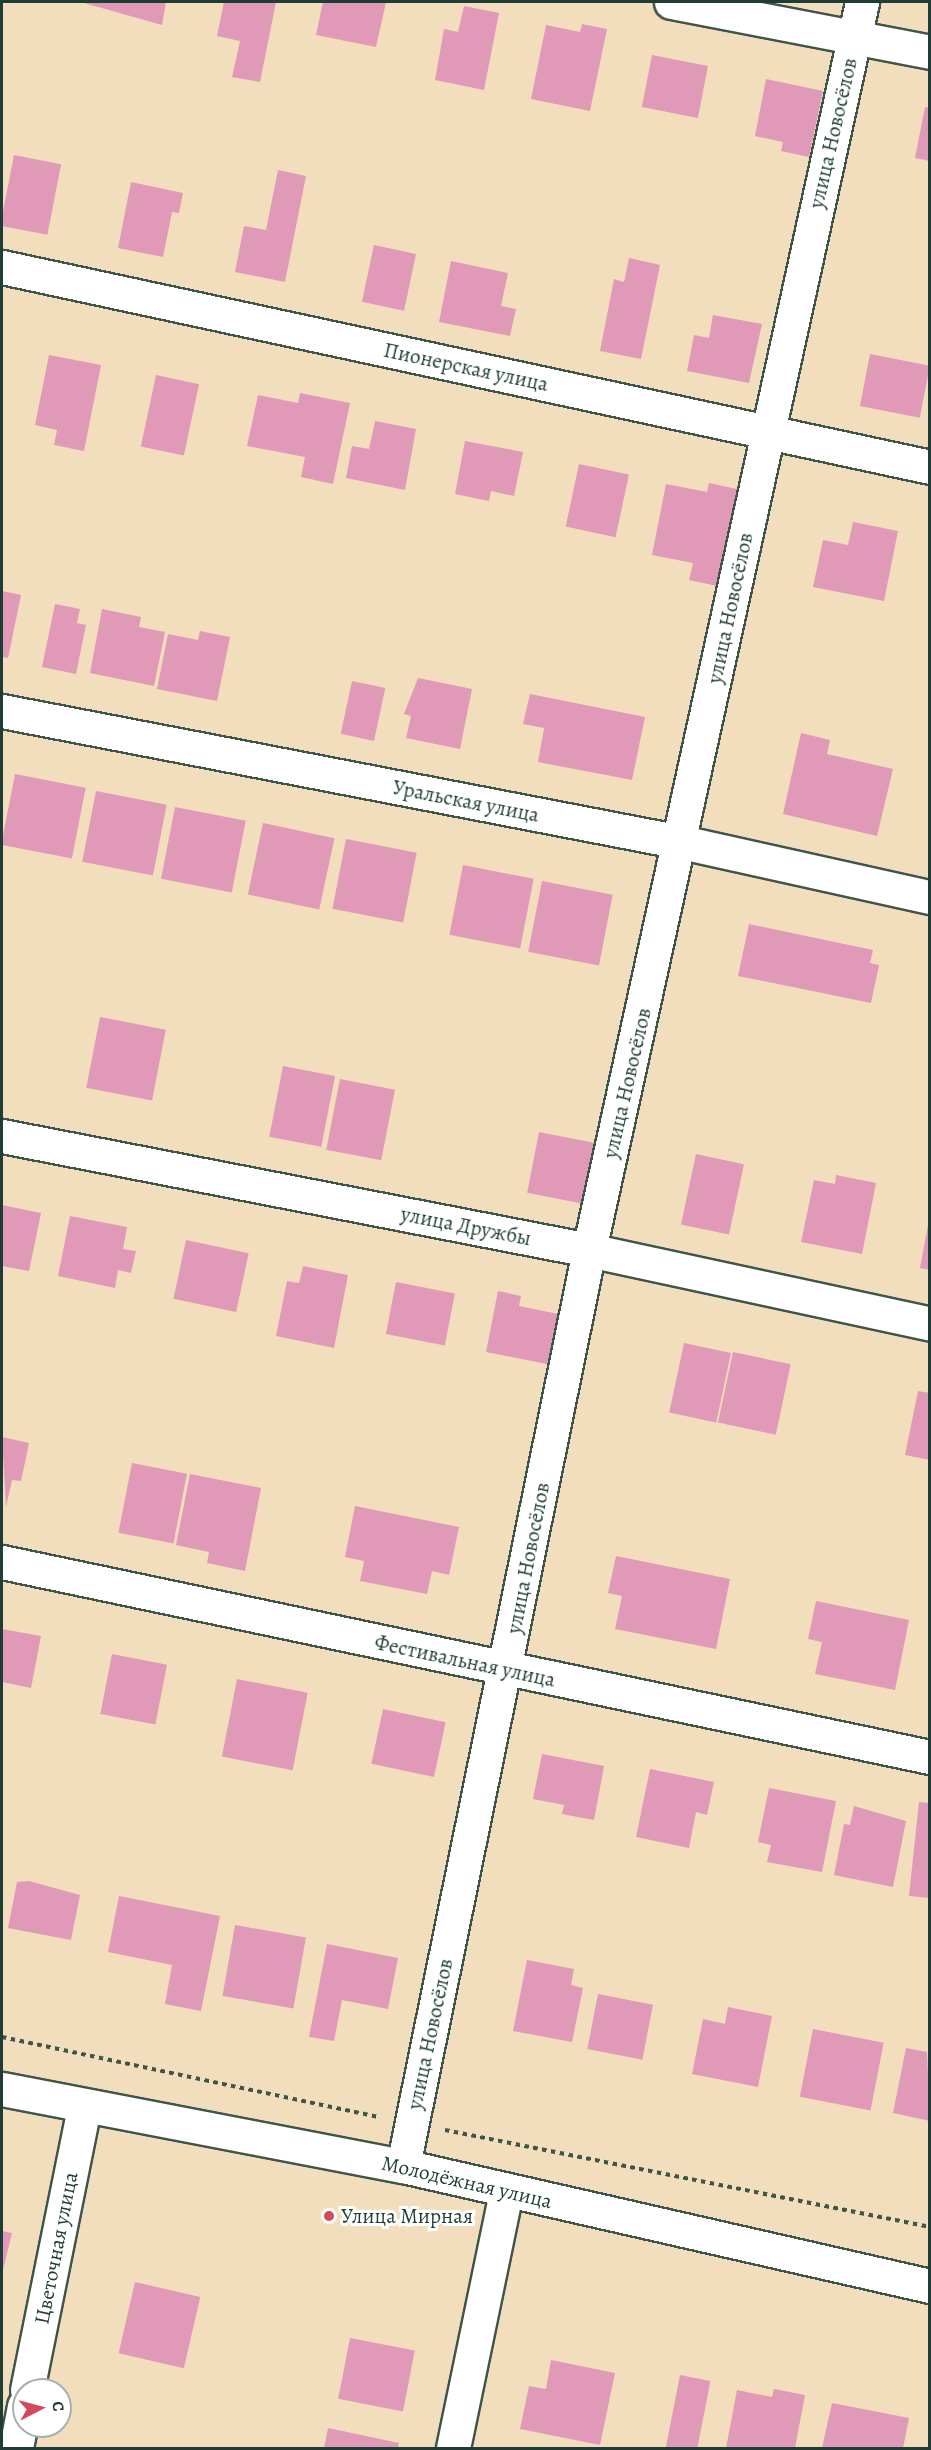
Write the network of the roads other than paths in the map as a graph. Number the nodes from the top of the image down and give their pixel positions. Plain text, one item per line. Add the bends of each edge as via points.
1 (671, 2) edge
2 (862, 2) edge
3 (854, 38) junction
4 (930, 52) edge
5 (2, 267) edge
6 (766, 432) junction
7 (930, 467) edge
8 (2, 711) edge
9 (681, 842) junction
10 (930, 897) edge
11 (2, 1136) edge
12 (589, 1250) junction
13 (930, 1324) edge
14 (2, 1562) edge
15 (506, 1670) junction
16 (930, 1757) edge
17 (2, 2089) edge
18 (84, 2107) junction
19 (403, 2166) junction
20 (506, 2192) junction
21 (930, 2286) edge
22 (29, 2378) edge
23 (453, 2448) edge

1 - 3 street
2 - 3 street, улица Новосёлов
3 - 4 street
3 - 6 street, улица Новосёлов
5 - 6 street, Пионерская улица
6 - 7 street, Пионерская улица
6 - 9 street, улица Новосёлов
8 - 9 street, Уральская улица
9 - 10 street, Уральская улица
9 - 12 street, улица Новосёлов
11 - 12 street, улица Дружбы
12 - 13 street, улица Дружбы
12 - 15 street, улица Новосёлов
14 - 15 street, Фестивальная улица
15 - 16 street, Фестивальная улица
15 - 19 street, улица Новосёлов
17 - 18 street, Молодёжная улица
18 - 19 street, Молодёжная улица
18 - 22 street, Цветочная улица
19 - 20 street, Молодёжная улица
20 - 21 street, Молодёжная улица
20 - 23 street

